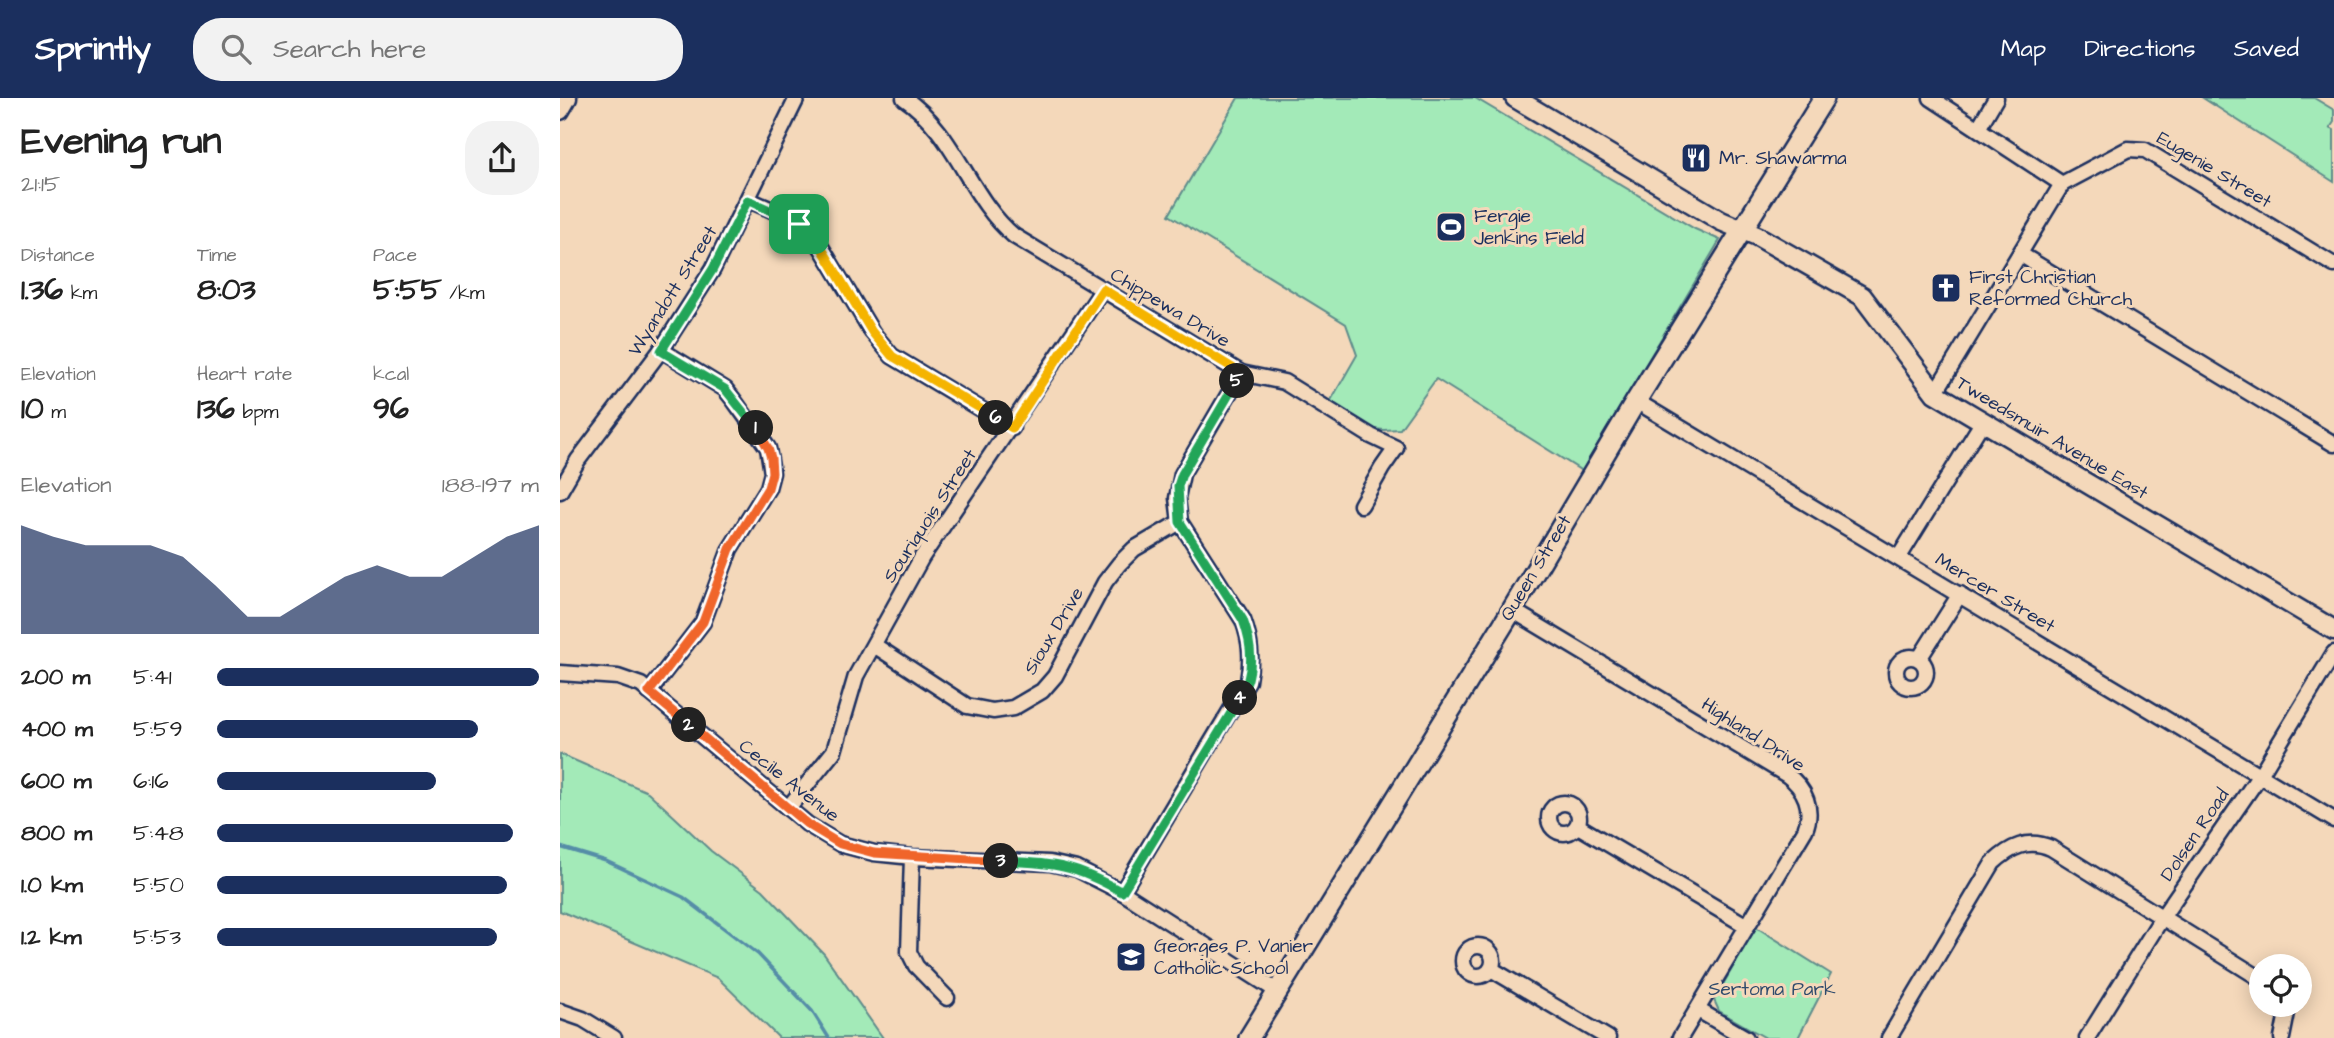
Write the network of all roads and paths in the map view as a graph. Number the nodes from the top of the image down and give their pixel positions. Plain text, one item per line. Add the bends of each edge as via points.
1 (567, 98) edge
2 (797, 98) edge
3 (904, 98) edge
4 (1515, 98) edge
5 (1824, 98) edge
6 (1930, 98) edge
7 (1996, 98) edge
8 (560, 110) edge
9 (1979, 127) junction
10 (2062, 184) junction
11 (748, 200) junction
12 (1741, 230) junction
13 (2020, 254) junction
14 (2334, 265) edge
15 (1103, 289) junction
16 (661, 351) junction
17 (1241, 373) junction
18 (1935, 393) junction
19 (1636, 401) junction
20 (1983, 421) junction
21 (1012, 428) junction
22 (2334, 444) edge
23 (560, 491) edge
24 (1361, 505) dead end
25 (1180, 522) junction
26 (1899, 557) junction
27 (1960, 594) junction
28 (1512, 610) junction
29 (2334, 630) edge
30 (874, 645) junction
31 (2334, 653) edge
32 (1919, 659) dead end
33 (560, 673) edge
34 (649, 692) junction
35 (2260, 775) junction
36 (788, 808) junction
37 (2334, 820) edge
38 (1578, 826) dead end
39 (912, 857) junction
40 (1122, 892) junction
41 (2163, 916) junction
42 (1746, 926) junction
43 (1491, 969) dead end
44 (2249, 971) edge
45 (1277, 992) junction
46 (947, 998) dead end
47 (560, 1010) edge
48 (1698, 1010) junction
49 (2286, 1017) edge
50 (614, 1038) edge
51 (1249, 1038) edge
52 (1608, 1038) edge
53 (1680, 1038) edge
54 (1746, 1038) edge
55 (1889, 1038) edge
56 (2087, 1038) edge
57 (2282, 1038) edge

1 - 8 street
2 - 11 street, Wyandott Street
3 - 15 street, Chippewa Drive via 937,127 1002,226
4 - 12 street, Tweedsmuir Avenue East
5 - 12 main road, Queen Street
6 - 9 street
7 - 9 street
9 - 10 street
10 - 13 street
10 - 14 street, Eugenie Street via 2128,149 2145,150
11 - 16 street, Wyandott Street via 713,269
11 - 21 street via 788,217 810,234 892,356
12 - 18 street, Tweedsmuir Avenue East via 1862,296
12 - 19 main road, Queen Street
13 - 18 street
13 - 22 street
15 - 17 street, Chippewa Drive
15 - 21 street, Souriquois Street
16 - 23 street, Wyandott Street via 578,460
16 - 34 street via 725,389 768,448 772,473 768,488 730,549 703,622
17 - 24 street via 1284,382 1396,448
17 - 25 street, Chippewa Drive via 1182,474
18 - 20 street, Tweedsmuir Avenue East
19 - 26 street, Mercer Street
19 - 28 main road, Queen Street
20 - 26 street
20 - 29 street, Tweedsmuir Avenue East
21 - 30 street, Souriquois Street via 922,556
25 - 30 street, Sioux Drive via 1134,549 1119,564 1055,676 1042,691 1013,708 993,711 967,706
25 - 40 street, Chippewa Drive via 1243,620 1251,648 1250,670 1244,692
26 - 27 street, Mercer Street
27 - 32 street
27 - 35 street, Mercer Street
28 - 42 street, Highland Drive via 1787,775 1802,790 1809,813 1807,825
28 - 45 main road, Queen Street
30 - 36 street, Souriquois Street via 856,676 834,751
31 - 35 street, Dolsen Road
33 - 34 street, Cecile Avenue via 618,677
34 - 36 street, Cecile Avenue
35 - 37 street, Mercer Street
35 - 41 street, Dolsen Road
36 - 39 street, Cecile Avenue via 840,844
38 - 42 street
39 - 40 street, Cecile Avenue via 1050,863 1077,869
39 - 46 street via 909,952 916,966
40 - 45 street, Cecile Avenue
41 - 44 street
41 - 55 street via 2051,848 2030,843 2017,846 1993,863
41 - 56 street, Dolsen Road
42 - 48 street, Highland Drive
43 - 52 street
45 - 51 main road, Queen Street
47 - 50 street
48 - 53 street, Highland Drive
48 - 54 street
49 - 57 street

